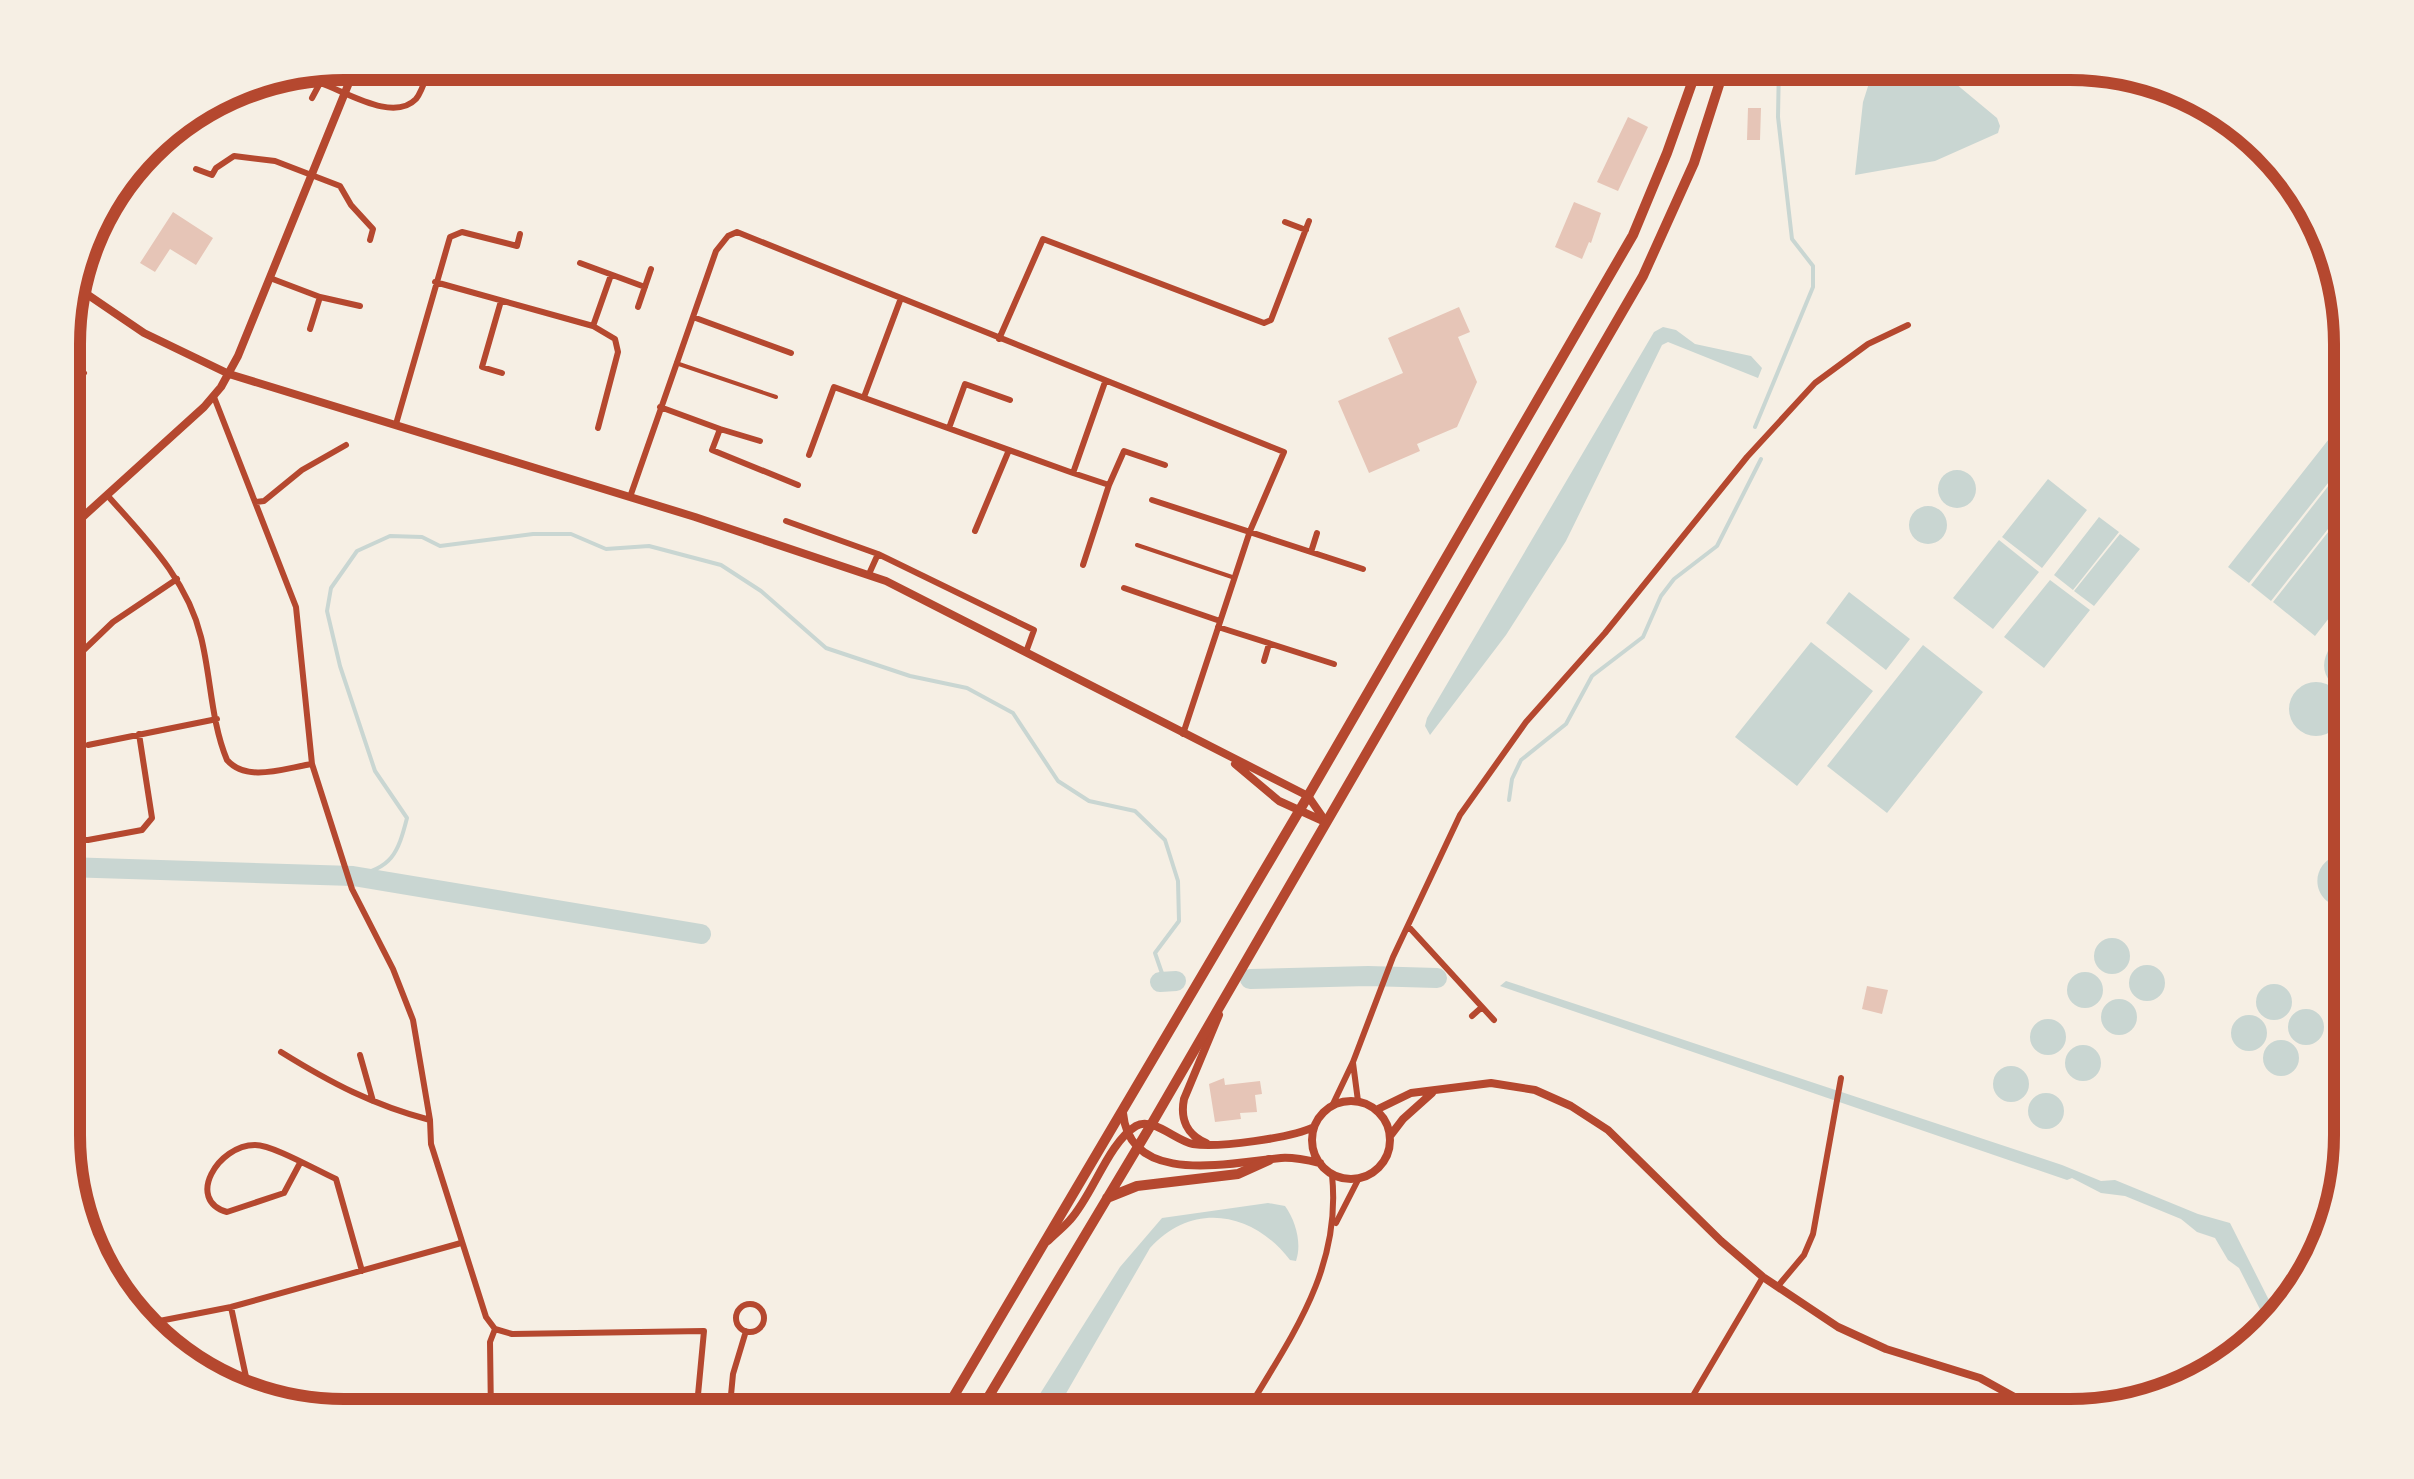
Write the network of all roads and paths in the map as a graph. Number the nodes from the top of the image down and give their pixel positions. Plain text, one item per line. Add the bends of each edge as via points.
1 (1694, 80) edge
2 (1720, 80) edge
3 (350, 81) edge
4 (424, 81) edge
5 (320, 83) joint
6 (346, 92) junction
7 (312, 98) dead end
8 (196, 169) dead end
9 (312, 175) junction
10 (1284, 222) dead end
11 (520, 234) dead end
12 (370, 240) dead end
13 (580, 263) dead end
14 (651, 269) dead end
15 (610, 275) junction
16 (270, 278) junction
17 (436, 282) junction
18 (645, 287) junction
19 (85, 293) edge
20 (320, 297) junction
21 (901, 298) junction
22 (502, 301) junction
23 (360, 306) dead end
24 (638, 307) dead end
25 (693, 317) junction
26 (1908, 325) dead end
27 (593, 326) junction
28 (310, 329) dead end
29 (1000, 339) junction
30 (791, 353) dead end
31 (676, 363) junction
32 (84, 373) dead end
33 (502, 373) dead end
34 (229, 374) junction
35 (80, 377) edge
36 (1106, 382) junction
37 (864, 396) junction
38 (214, 397) junction
39 (776, 397) dead end
40 (1010, 400) dead end
41 (660, 407) junction
42 (396, 424) junction
43 (598, 428) dead end
44 (949, 428) junction
45 (720, 429) junction
46 (760, 442) dead end
47 (346, 445) dead end
48 (1009, 450) junction
49 (809, 455) dead end
50 (1165, 465) dead end
51 (1073, 473) junction
52 (798, 484) dead end
53 (1109, 485) junction
54 (107, 495) junction
55 (630, 498) junction
56 (1152, 500) dead end
57 (255, 502) junction
58 (80, 519) edge
59 (786, 521) dead end
60 (975, 531) dead end
61 (1250, 531) junction
62 (1318, 533) dead end
63 (1137, 545) dead end
64 (1311, 552) junction
65 (878, 554) junction
66 (1083, 565) dead end
67 (1363, 569) dead end
68 (869, 574) junction
69 (1235, 578) junction
70 (177, 579) junction
71 (1124, 588) dead end
72 (1219, 624) junction
73 (1270, 644) junction
74 (1026, 652) junction
75 (80, 653) edge
76 (1264, 661) dead end
77 (1334, 664) dead end
78 (216, 719) junction
79 (139, 734) junction
80 (1182, 735) junction
81 (88, 745) dead end
82 (1224, 755) junction
83 (312, 764) junction
84 (1308, 796) junction
85 (1298, 813) junction
86 (1326, 822) junction
87 (80, 840) edge
88 (1408, 926) junction
89 (1224, 996) junction
90 (1482, 1007) junction
91 (1472, 1016) dead end
92 (1494, 1020) dead end
93 (281, 1052) dead end
94 (360, 1055) dead end
95 (1353, 1062) junction
96 (1841, 1078) dead end
97 (1432, 1093) junction
98 (373, 1101) junction
99 (1358, 1101) junction
100 (1123, 1105) junction
101 (1332, 1106) junction
102 (1376, 1110) junction
103 (430, 1120) junction
104 (1151, 1124) junction
105 (1314, 1127) junction
106 (1128, 1134) junction
107 (1390, 1136) junction
108 (1210, 1144) junction
109 (1138, 1146) junction
110 (1269, 1160) junction
111 (300, 1163) junction
112 (1320, 1163) junction
113 (1332, 1174) junction
114 (1359, 1178) junction
115 (1107, 1198) junction
116 (1334, 1229) junction
117 (462, 1243) junction
118 (1041, 1247) junction
119 (362, 1271) junction
120 (1763, 1277) junction
121 (1778, 1286) junction
122 (232, 1307) junction
123 (157, 1321) edge
124 (495, 1329) junction
125 (746, 1331) junction
126 (247, 1380) edge
127 (1254, 1398) edge
128 (1691, 1398) edge
129 (2016, 1398) edge
130 (490, 1399) edge
131 (698, 1399) edge
132 (731, 1399) edge
133 (952, 1399) edge
134 (987, 1399) edge

1 - 84 highway via 1633,235
2 - 86 highway via 1694,162 1643,276
3 - 6 street
4 - 6 street via 418,98 401,108
5 - 6 street
5 - 7 street
6 - 9 street
8 - 9 street via 212,176 234,156
9 - 12 street via 340,186 373,229
9 - 16 street
10 - 29 street via 1307,225 1271,320 1264,323 1043,239
11 - 17 street via 517,246 462,232 450,238
13 - 15 street
14 - 18 street
15 - 18 street
15 - 27 street
16 - 20 street
16 - 34 street
17 - 22 street
17 - 42 street
18 - 24 street
19 - 34 street via 144,333
20 - 23 street
20 - 28 street
21 - 25 street via 737,232 716,251
21 - 29 street
21 - 37 street
22 - 27 street
22 - 33 street via 482,367
25 - 30 street
25 - 31 street
26 - 88 street via 1815,382 1526,722 1460,814
27 - 43 street via 615,338 618,352
29 - 36 street
31 - 39 street
31 - 41 street
32 - 35 street
34 - 38 street
34 - 42 street
36 - 51 street
36 - 61 street via 1284,452
37 - 44 street
37 - 49 street via 834,387
38 - 54 street
38 - 57 street
40 - 44 street via 966,384
41 - 45 street
41 - 55 street
42 - 55 street
44 - 48 street
45 - 46 street
45 - 52 street via 712,450
47 - 57 street
48 - 51 street
48 - 60 street
50 - 53 street via 1124,451
51 - 53 street
53 - 66 street
54 - 58 street
54 - 70 street
55 - 68 street
56 - 61 street
57 - 83 street via 296,606
59 - 65 street
61 - 64 street
61 - 69 street
62 - 64 street
63 - 69 street
64 - 67 street
65 - 68 street
65 - 74 street via 1034,630
68 - 74 street
69 - 72 street
70 - 75 street via 112,622
70 - 78 street via 201,636
71 - 72 street
72 - 73 street
72 - 80 street
73 - 76 street
73 - 77 street
74 - 80 street
78 - 79 street
78 - 83 street via 225,756 239,771
79 - 81 street
79 - 87 street via 152,818 142,830
80 - 82 street
82 - 84 street
82 - 85 street
83 - 103 street via 352,889 413,1020
84 - 85 highway
84 - 86 street
85 - 86 street
85 - 100 highway
86 - 89 highway
88 - 90 street
88 - 95 street
89 - 104 highway
89 - 108 street via 1182,1112 1190,1132
90 - 91 street
90 - 92 street
93 - 98 street
94 - 98 street
95 - 99 street
95 - 101 street
96 - 121 street via 1812,1234
97 - 102 street
97 - 107 street
97 - 120 street via 1492,1084 1535,1090 1571,1106 1608,1130
98 - 103 street
99 - 101 street
99 - 102 street
100 - 106 street
100 - 118 highway
101 - 105 street
102 - 107 street
103 - 117 street via 431,1144
104 - 106 street via 1138,1124
104 - 108 street via 1182,1141
104 - 109 highway
105 - 108 street
105 - 112 street
106 - 109 street
106 - 118 street via 1072,1219
107 - 114 street via 1382,1163
109 - 110 street via 1188,1167
109 - 115 highway
110 - 112 street
110 - 115 highway via 1238,1174 1137,1186
111 - 111 street via 260,1144 236,1147 218,1160 208,1180 211,1202 227,1212 284,1193
111 - 119 street via 336,1178
112 - 113 street
113 - 114 street
113 - 116 street
114 - 116 street
115 - 134 highway
116 - 127 street via 1303,1316
117 - 119 street
117 - 124 street
118 - 133 highway
119 - 122 street
120 - 121 street
120 - 128 street
121 - 129 street via 1886,1349 1980,1378
122 - 123 street
122 - 126 street
124 - 130 street
124 - 131 street via 704,1331
125 - 125 street via 736,1317 752,1304 763,1320
125 - 132 street

